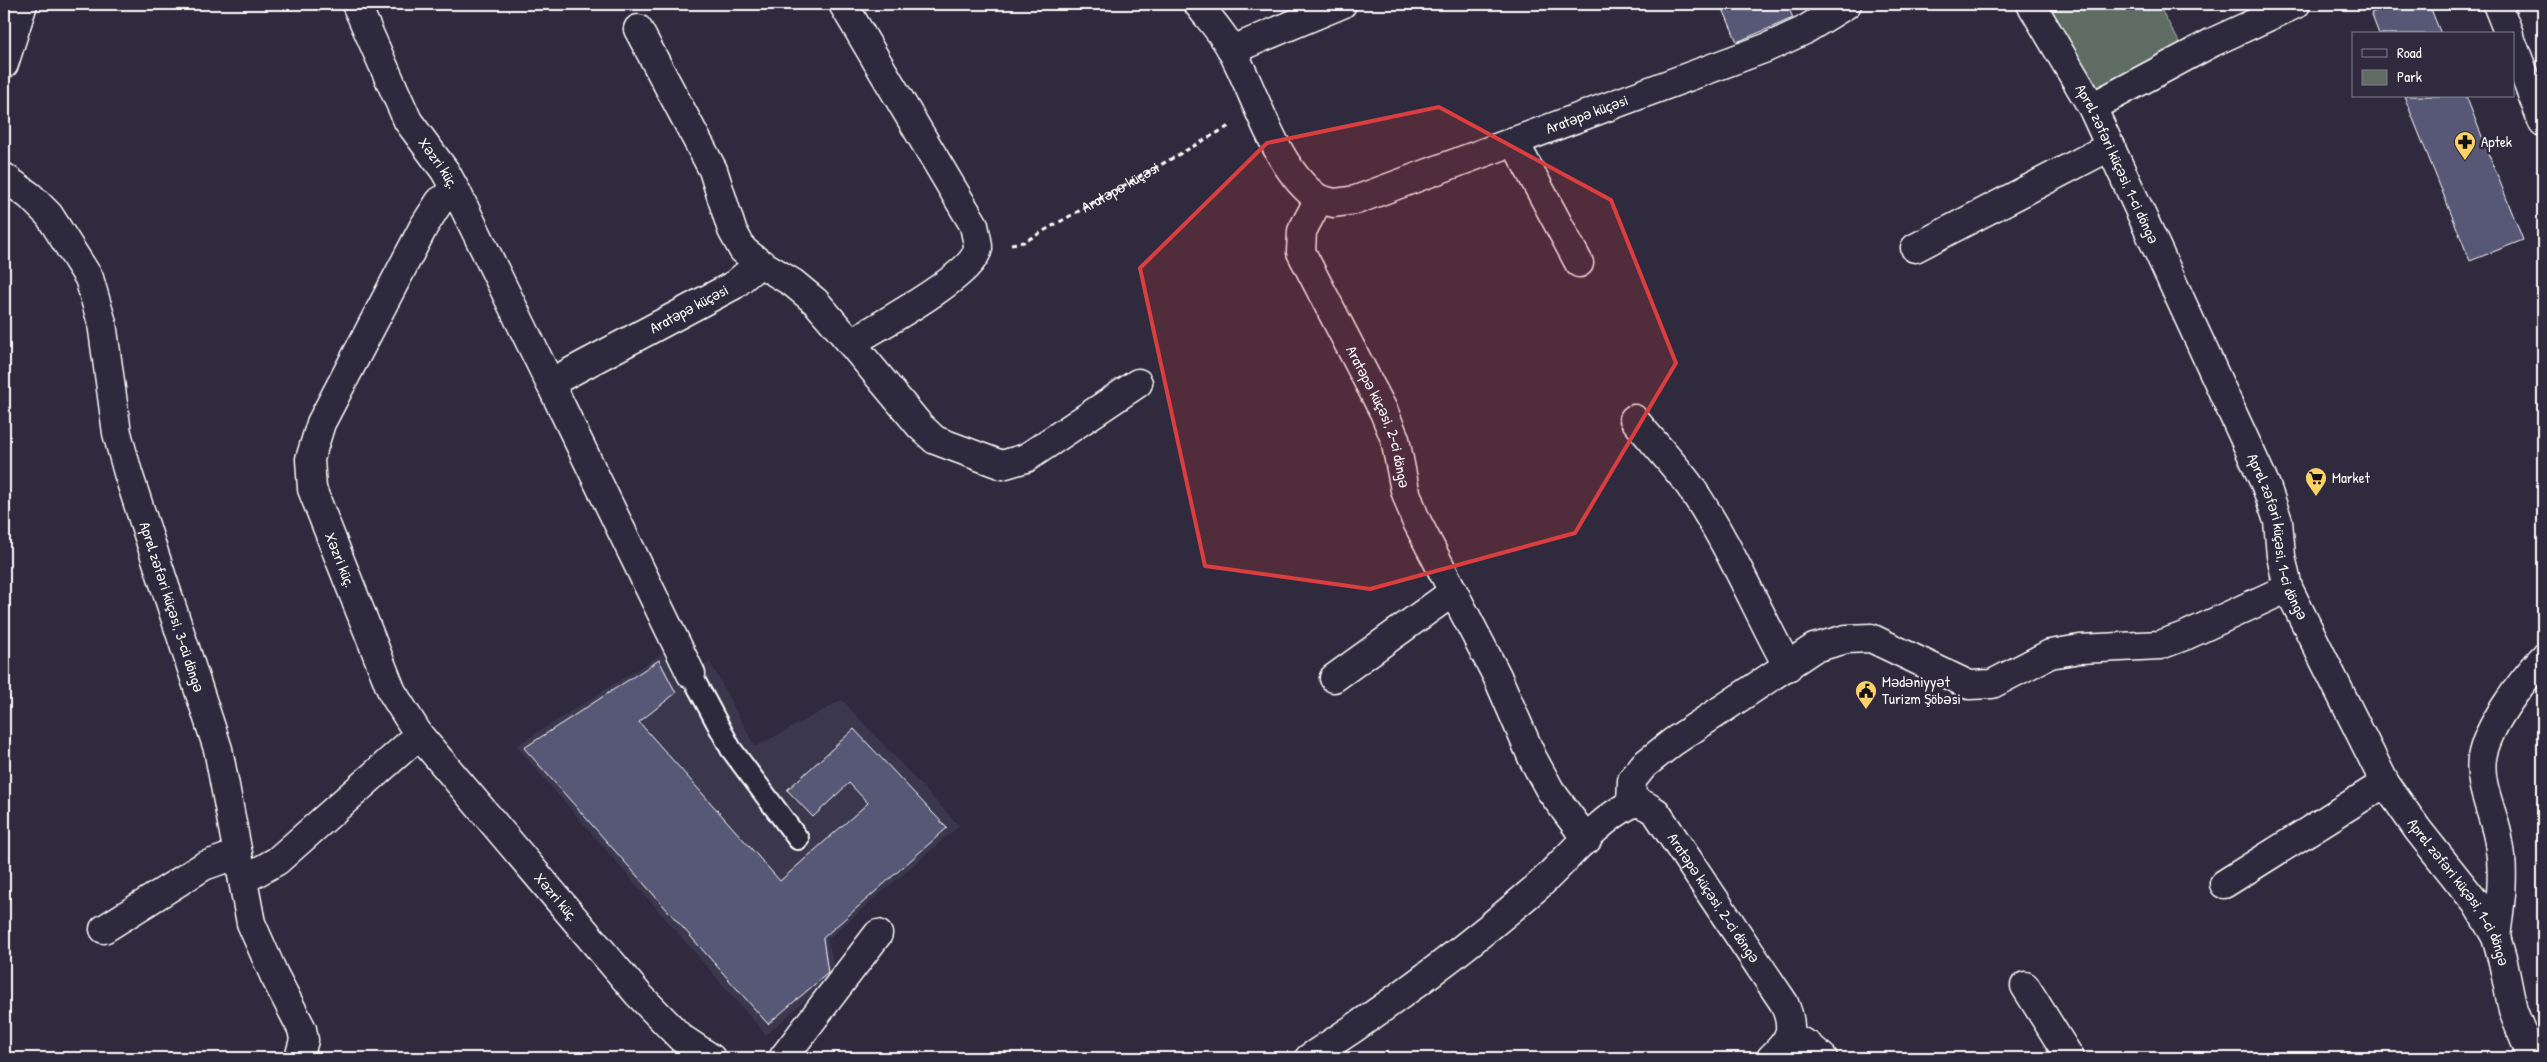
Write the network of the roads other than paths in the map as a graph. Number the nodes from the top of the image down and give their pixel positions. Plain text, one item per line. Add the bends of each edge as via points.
1 (23, 4) edge
2 (356, 4) edge
3 (843, 4) edge
4 (1198, 4) edge
5 (1342, 4) edge
6 (1847, 4) edge
7 (2030, 4) edge
8 (2296, 4) edge
9 (2497, 4) edge
10 (638, 29) dead end
11 (2508, 32) edge
12 (2514, 48) edge
13 (1232, 50) junction
14 (4, 63) edge
15 (2092, 107) junction
16 (2543, 123) edge
17 (1514, 140) junction
18 (2110, 146) junction
19 (4, 178) edge
20 (457, 193) junction
21 (1319, 199) junction
22 (1915, 248) dead end
23 (760, 263) junction
24 (1579, 263) dead end
25 (851, 343) junction
26 (550, 383) junction
27 (1138, 383) dead end
28 (1634, 419) dead end
29 (2288, 588) junction
30 (1452, 592) junction
31 (2543, 658) edge
32 (1788, 667) junction
33 (691, 674) joint
34 (1334, 678) dead end
35 (419, 735) junction
36 (2385, 784) junction
37 (1631, 804) junction
38 (798, 839) dead end
39 (1587, 840) junction
40 (241, 867) junction
41 (2224, 884) dead end
42 (104, 929) dead end
43 (878, 934) dead end
44 (2496, 937) junction
45 (2025, 986) dead end
46 (1790, 1036) junction
47 (299, 1058) edge
48 (711, 1058) edge
49 (783, 1058) edge
50 (1309, 1058) edge
51 (1771, 1058) edge
52 (1823, 1058) edge
53 (2070, 1058) edge
54 (2532, 1058) edge

1 - 14 street
2 - 20 street, Xəzri küç. via 408,120
3 - 25 street via 974,225 978,248 972,261 957,277
4 - 13 street
5 - 13 street
6 - 17 street, Aratəpə küçəsi via 1803,32 1766,48
7 - 15 street, Aprel zəfəri küçəsi, 1-ci döngə
8 - 15 street via 2213,42
9 - 11 street
10 - 23 street via 713,170 732,230 743,250
12 - 16 street
13 - 21 street via 1258,110 1292,172 1304,189
15 - 18 street, Aprel zəfəri küçəsi, 1-ci döngə
17 - 21 street, Aratəpə küçəsi via 1356,200 1334,203
17 - 24 street
18 - 22 street
18 - 29 street, Aprel zəfəri küçəsi, 1-ci döngə via 2266,486 2278,521
19 - 40 street, Aprel zəfəri küçəsi, 3-cü döngə via 30,196 49,215 89,278 102,323 120,441 218,749
20 - 26 street
20 - 35 street, Xəzri küç. via 440,201 424,226 321,423 310,459 312,489 392,692
21 - 30 street, Aratəpə küçəsi, 2-ci döngə via 1302,231 1301,252 1384,412 1395,439 1405,490
23 - 25 street via 816,302
23 - 26 street, Aratəpə küçəsi via 734,285
25 - 27 street via 935,440 1002,465 1026,458
26 - 33 street
28 - 32 street via 1689,486 1728,549
29 - 32 street via 2160,645 2080,649 2050,654 1992,684 1969,685 1871,638 1846,639 1814,648
29 - 36 street, Aprel zəfəri küçəsi, 1-ci döngə
30 - 34 street
30 - 39 street, Aratəpə küçəsi, 2-ci döngə via 1497,676 1532,757 1550,790
31 - 44 street via 2516,690 2488,738 2482,757 2482,777 2500,843 2503,886
32 - 37 street via 1644,765 1632,780
33 - 38 lane via 731,749
35 - 40 street via 277,861
35 - 48 street, Xəzri küç. via 638,994 681,1038
36 - 41 street
36 - 44 street, Aprel zəfəri küçəsi, 1-ci döngə via 2476,903
37 - 39 street via 1611,817
37 - 46 street, Aratəpə küçəsi, 2-ci döngə via 1643,803 1656,812 1784,1003 1791,1020
39 - 50 street via 1462,948
40 - 42 street via 204,866
40 - 47 street, Aprel zəfəri küçəsi, 3-cü döngə via 251,923 302,1029 304,1040
43 - 49 street
44 - 54 street, Aprel zəfəri küçəsi, 1-ci döngə via 2513,1012
45 - 53 street
46 - 51 street
46 - 52 street via 1810,1046

